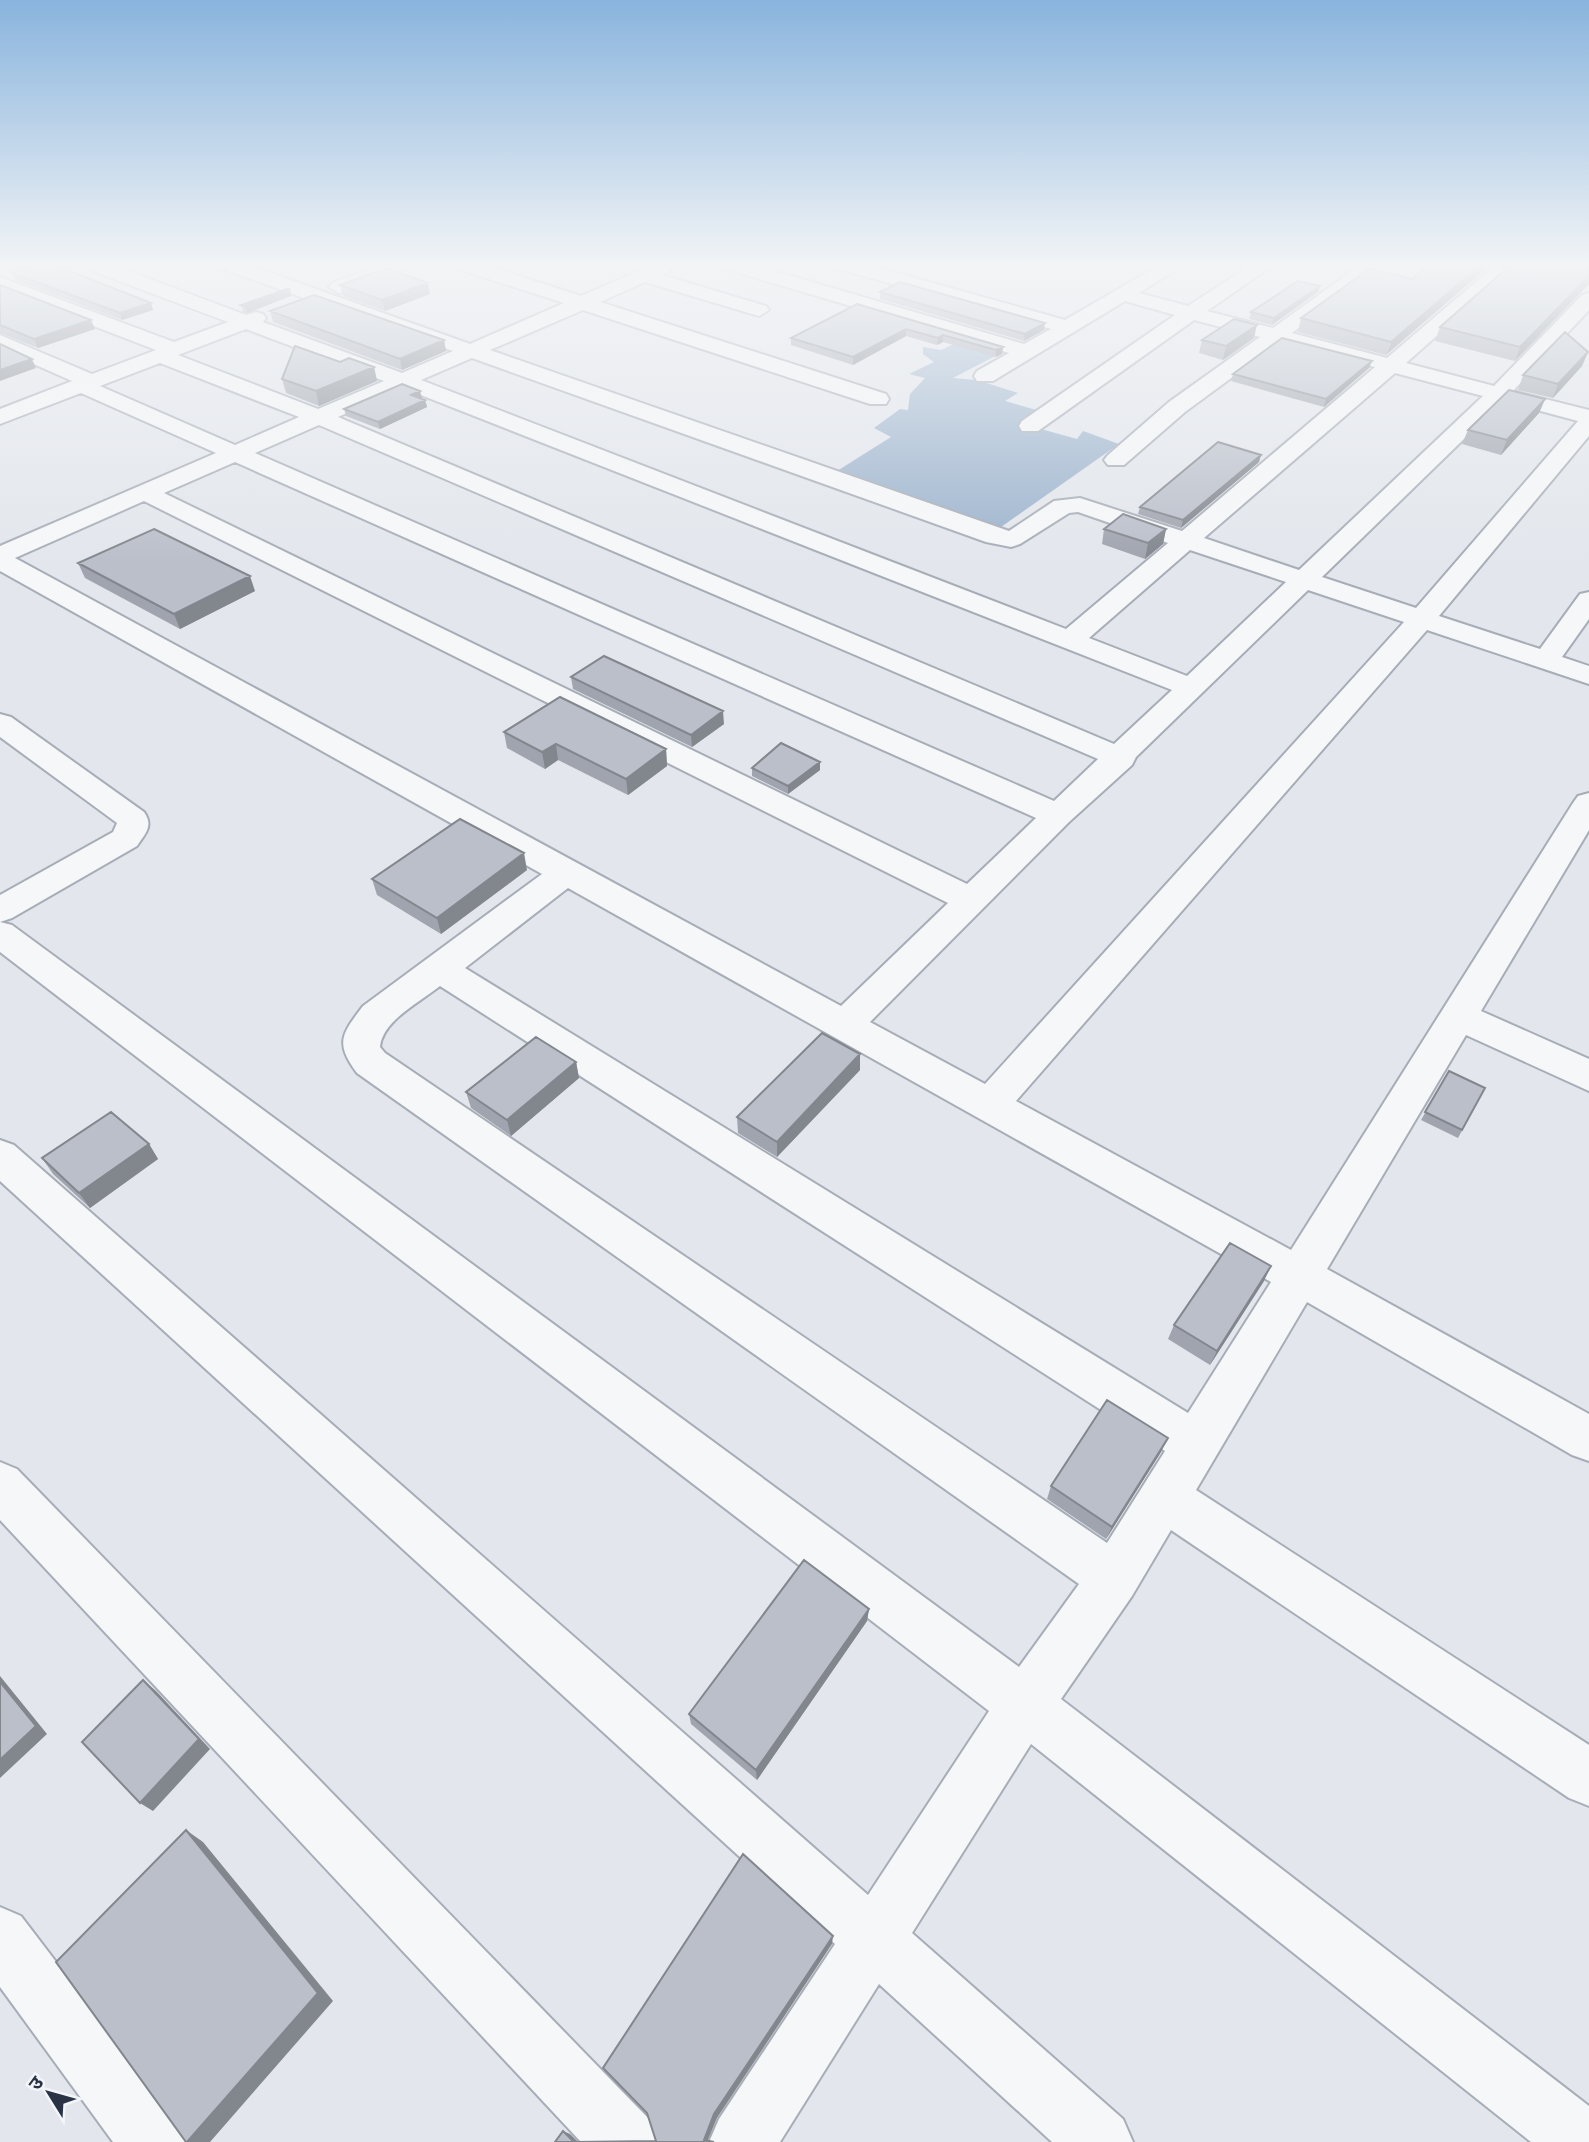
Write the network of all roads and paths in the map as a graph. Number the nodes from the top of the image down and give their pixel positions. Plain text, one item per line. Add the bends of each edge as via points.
1 (44, 363) edge
2 (137, 363) edge
3 (192, 363) edge
4 (355, 363) edge
5 (445, 363) edge
6 (501, 363) edge
7 (767, 363) edge
8 (1006, 363) edge
9 (1119, 363) edge
10 (1237, 363) edge
11 (1381, 363) edge
12 (1396, 363) edge
13 (1528, 363) edge
14 (1393, 366) junction
15 (985, 376) dead end
16 (403, 381) junction
17 (85, 383) junction
18 (1498, 394) junction
19 (878, 399) dead end
20 (0, 416) edge
21 (319, 417) junction
22 (1589, 420) edge
23 (1030, 426) dead end
24 (234, 453) junction
25 (1116, 460) dead end
26 (144, 492) junction
27 (1187, 540) junction
28 (0, 557) edge
29 (1304, 581) junction
30 (1589, 600) edge
31 (1421, 619) junction
32 (1070, 640) junction
33 (1546, 660) junction
34 (1589, 675) edge
35 (1193, 688) junction
36 (0, 723) edge
37 (1121, 758) junction
38 (1058, 816) junction
39 (1581, 832) edge
40 (566, 873) junction
41 (972, 901) junction
42 (0, 910) edge
43 (0, 934) edge
44 (438, 968) junction
45 (1459, 1016) junction
46 (843, 1026) junction
47 (1589, 1076) edge
48 (988, 1106) junction
49 (0, 1156) edge
50 (1300, 1276) junction
51 (1589, 1439) edge
52 (1196, 1444) junction
53 (0, 1485) edge
54 (1164, 1497) junction
55 (1114, 1578) junction
56 (1025, 1705) junction
57 (1589, 1778) edge
58 (0, 1937) edge
59 (874, 1939) junction
60 (153, 2142) edge
61 (626, 2142) edge
62 (742, 2142) edge
63 (1100, 2142) edge
64 (1583, 2142) edge

1 - 17 street
2 - 17 street
3 - 21 street
4 - 16 street
5 - 16 street
6 - 27 street via 995,537 1019,536 1074,503
7 - 19 street
8 - 15 street
9 - 23 street
10 - 25 street
11 - 14 street
12 - 14 street
13 - 18 street
14 - 18 street
14 - 27 street
16 - 21 street
16 - 32 street
17 - 20 street
17 - 24 street
18 - 22 street
18 - 29 street
21 - 24 street
21 - 37 street
22 - 31 street
24 - 26 street
24 - 38 street
26 - 28 street
26 - 41 street
27 - 29 street
27 - 32 street
28 - 40 street
29 - 31 street
29 - 35 street
30 - 33 street
31 - 33 street
31 - 48 street
32 - 35 street
33 - 34 street
35 - 37 street
36 - 42 street via 133,819 133,827 125,839
37 - 38 street
38 - 41 street
39 - 45 street
40 - 44 street
40 - 46 street
41 - 46 street
43 - 56 street
44 - 52 street
44 - 55 street via 376,1016 362,1035 361,1050 371,1063
45 - 47 street
45 - 50 street
46 - 48 street
48 - 50 street
49 - 59 street
50 - 51 street
50 - 52 street
52 - 54 street
53 - 61 street
54 - 55 street
54 - 57 street
55 - 56 street
56 - 59 street
56 - 64 street
58 - 60 street
59 - 62 street
59 - 63 street

